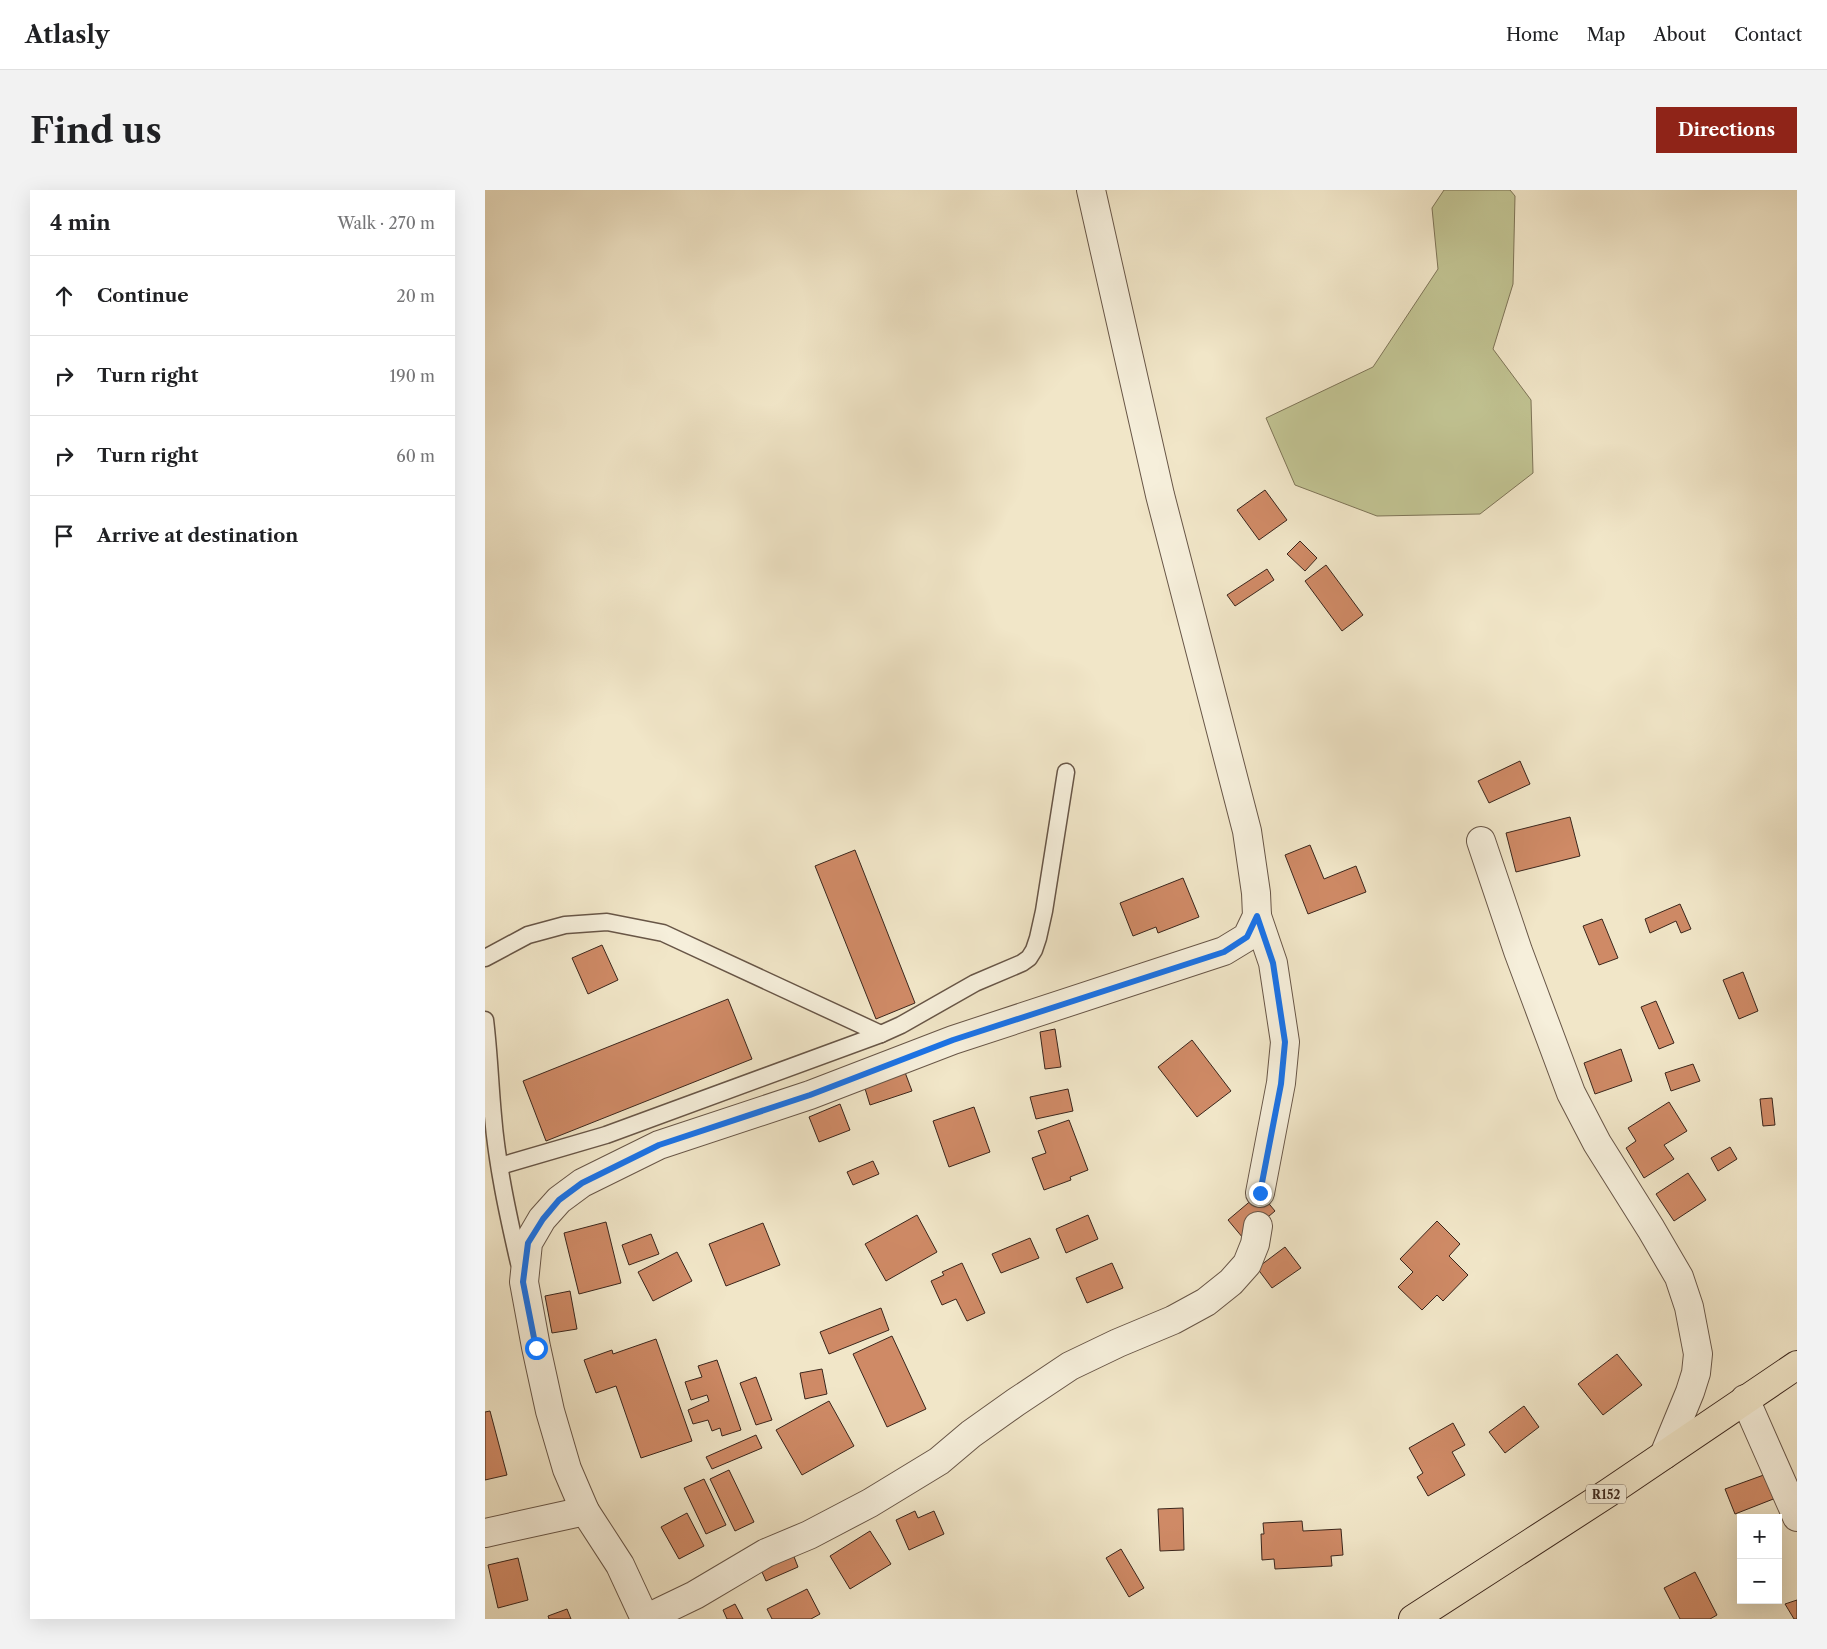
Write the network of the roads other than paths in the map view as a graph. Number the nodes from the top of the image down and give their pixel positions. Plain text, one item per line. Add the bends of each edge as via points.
1 (1091, 190) edge
2 (1066, 772) dead end
3 (1481, 841) dead end
4 (1257, 916) junction
5 (485, 958) edge
6 (485, 1021) edge
7 (881, 1034) junction
8 (500, 1166) junction
9 (1260, 1193) dead end
10 (1258, 1226) dead end
11 (523, 1282) junction
12 (1797, 1365) edge
13 (1745, 1399) junction
14 (1664, 1455) junction
15 (585, 1511) junction
16 (1797, 1517) edge
17 (485, 1533) edge
18 (645, 1619) edge
19 (1413, 1619) edge

1 - 4 street via 1160,495 1247,831 1257,893
2 - 7 lane via 1044,911 1029,958
3 - 14 street via 1571,1093 1597,1143 1679,1277 1689,1307 1698,1354 1696,1373
4 - 9 street via 1273,963 1285,1042 1281,1084
4 - 11 street via 1247,937 1224,952 953,1040 810,1095 659,1145 582,1183 559,1200 528,1243
5 - 7 lane via 528,936 565,925 607,922 654,931
6 - 8 lane
7 - 8 lane via 606,1135
8 - 11 lane
10 - 18 street via 1247,1264 1206,1302 1070,1366 971,1434 939,1461 870,1503 809,1535 757,1557
11 - 15 street via 550,1411 567,1469
12 - 13 main road, R152
13 - 14 main road, R152
13 - 16 street
14 - 19 main road, R152
15 - 17 street
15 - 18 street via 620,1564

